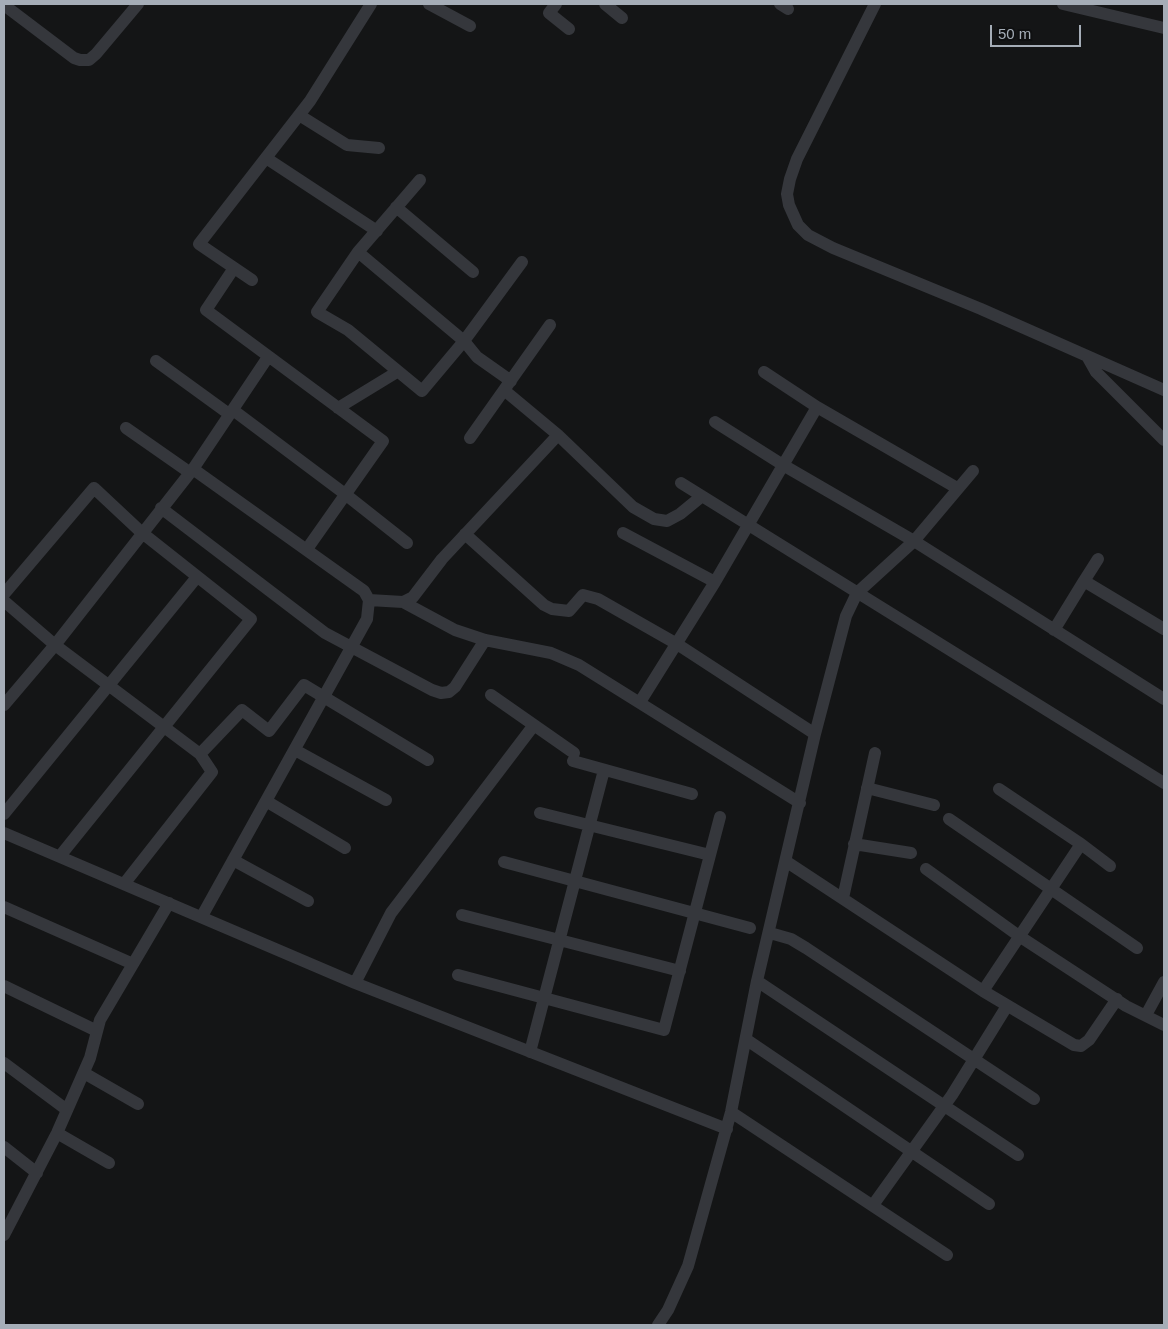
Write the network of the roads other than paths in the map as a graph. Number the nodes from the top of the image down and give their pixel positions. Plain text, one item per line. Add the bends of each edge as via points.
1 (138, 4) edge
2 (371, 4) edge
3 (429, 4) edge
4 (556, 4) edge
5 (604, 4) edge
6 (875, 4) edge
7 (1063, 4) edge
8 (4, 5) edge
9 (622, 18) dead end
10 (470, 26) dead end
11 (1164, 28) edge
12 (569, 29) dead end
13 (299, 114) junction
14 (379, 148) dead end
15 (266, 158) junction
16 (420, 180) dead end
17 (396, 206) junction
18 (377, 231) junction
19 (358, 252) junction
20 (522, 262) dead end
21 (234, 268) junction
22 (473, 272) dead end
23 (252, 280) dead end
24 (550, 325) dead end
25 (464, 342) junction
26 (1087, 356) junction
27 (268, 357) junction
28 (156, 361) dead end
29 (397, 372) junction
30 (764, 372) dead end
31 (508, 385) junction
32 (1164, 390) edge
33 (817, 407) junction
34 (338, 408) junction
35 (231, 412) junction
36 (715, 422) dead end
37 (126, 428) dead end
38 (558, 435) junction
39 (470, 438) dead end
40 (1164, 440) edge
41 (784, 465) junction
42 (191, 470) junction
43 (973, 471) dead end
44 (681, 483) dead end
45 (956, 488) junction
46 (346, 494) junction
47 (702, 496) junction
48 (161, 508) junction
49 (748, 525) junction
50 (141, 532) junction
51 (623, 533) dead end
52 (465, 534) junction
53 (914, 541) junction
54 (406, 543) dead end
55 (307, 549) junction
56 (1098, 558) dead end
57 (197, 577) junction
58 (1084, 581) junction
59 (715, 582) junction
60 (857, 593) junction
61 (4, 594) edge
62 (369, 600) junction
63 (4, 601) edge
64 (403, 602) junction
65 (1164, 629) edge
66 (1054, 630) junction
67 (485, 640) junction
68 (677, 644) junction
69 (55, 645) junction
70 (352, 646) junction
71 (108, 685) junction
72 (491, 695) dead end
73 (325, 697) junction
74 (1164, 699) edge
75 (640, 702) junction
76 (4, 705) edge
77 (534, 725) junction
78 (164, 727) junction
79 (815, 734) junction
80 (295, 750) junction
81 (875, 753) dead end
82 (200, 754) junction
83 (428, 760) dead end
84 (604, 770) junction
85 (1164, 783) edge
86 (867, 788) junction
87 (999, 788) dead end
88 (692, 794) dead end
89 (386, 800) dead end
90 (266, 801) junction
91 (800, 803) junction
92 (934, 805) dead end
93 (540, 813) dead end
94 (4, 814) edge
95 (720, 816) dead end
96 (949, 819) dead end
97 (590, 824) junction
98 (4, 833) edge
99 (854, 844) junction
100 (1081, 844) junction
101 (345, 848) dead end
102 (911, 853) dead end
103 (710, 855) junction
104 (60, 856) junction
105 (233, 860) junction
106 (504, 862) dead end
107 (787, 862) junction
108 (1110, 866) dead end
109 (926, 869) dead end
110 (575, 880) junction
111 (124, 884) junction
112 (1050, 890) junction
113 (842, 898) junction
114 (308, 901) dead end
115 (169, 903) junction
116 (4, 906) edge
117 (695, 912) junction
118 (462, 915) dead end
119 (202, 916) junction
120 (750, 928) dead end
121 (770, 933) junction
122 (1020, 936) junction
123 (560, 940) junction
124 (1137, 948) dead end
125 (133, 964) junction
126 (680, 971) junction
127 (458, 975) dead end
128 (757, 981) junction
129 (1164, 982) edge
130 (355, 983) junction
131 (4, 986) edge
132 (983, 991) junction
133 (1117, 999) junction
134 (544, 1000) junction
135 (1007, 1006) junction
136 (1146, 1015) junction
137 (1164, 1025) edge
138 (97, 1031) junction
139 (747, 1040) junction
140 (530, 1052) junction
141 (974, 1059) junction
142 (4, 1062) edge
143 (84, 1073) junction
144 (1034, 1099) dead end
145 (138, 1104) dead end
146 (944, 1106) junction
147 (67, 1110) junction
148 (732, 1112) junction
149 (727, 1129) junction
150 (57, 1133) junction
151 (4, 1147) edge
152 (914, 1151) junction
153 (1018, 1154) dead end
154 (109, 1163) dead end
155 (37, 1173) junction
156 (989, 1204) dead end
157 (873, 1205) junction
158 (4, 1235) edge
159 (947, 1255) dead end
160 (658, 1325) edge

1 - 8 street via 89,60 74,58
2 - 13 street
3 - 10 street
4 - 12 street via 549,13
5 - 9 street
6 - 26 street via 797,159 787,194 798,225 808,235 833,248
7 - 11 street
13 - 14 street via 347,145
13 - 15 street
15 - 18 street
15 - 21 street via 199,244
16 - 17 street
17 - 18 street
17 - 22 street
18 - 19 street
19 - 25 street
19 - 29 street via 317,312 348,330
20 - 25 street
21 - 23 street
21 - 27 street via 206,310
24 - 31 street
25 - 29 street via 422,391
25 - 31 street
26 - 32 street
26 - 40 street via 1096,372
27 - 34 street
27 - 35 street
28 - 35 street
29 - 34 street
30 - 33 street
31 - 38 street
31 - 39 street
33 - 41 street
33 - 45 street
34 - 46 street via 383,441
35 - 42 street
35 - 46 street
36 - 41 street
37 - 42 street
38 - 47 street via 633,508 654,519 667,521
38 - 52 street
41 - 49 street
41 - 53 street
42 - 48 street
42 - 55 street
43 - 45 street
44 - 47 street
45 - 53 street via 941,512
46 - 54 street
46 - 55 street
47 - 49 street
48 - 50 street
48 - 70 street via 304,618
49 - 59 street
49 - 60 street
50 - 57 street
50 - 61 street via 94,488
50 - 69 street
51 - 59 street
52 - 64 street via 413,597
52 - 68 street via 552,610 569,611 583,595 588,595
53 - 60 street
53 - 66 street
55 - 62 street via 364,591
56 - 58 street
57 - 71 street
57 - 78 street via 251,619
58 - 65 street
58 - 66 street
59 - 68 street
60 - 79 street via 846,616
60 - 85 street
62 - 64 street
62 - 70 street via 367,619
63 - 69 street
64 - 67 street via 455,630
66 - 74 street
67 - 70 street via 455,687 441,693
67 - 75 street via 551,653 579,665
68 - 75 street
68 - 79 street
69 - 71 street
69 - 76 street
70 - 73 street
71 - 78 street
71 - 94 street
72 - 77 street
73 - 80 street
73 - 82 street via 304,685 269,731 242,710
73 - 83 street
75 - 91 street
77 - 84 street via 573,757
77 - 130 street via 391,913
78 - 82 street
78 - 104 street
79 - 91 street
80 - 89 street
80 - 90 street
81 - 86 street
82 - 111 street via 212,772
84 - 88 street
84 - 97 street
86 - 92 street
86 - 99 street
87 - 100 street
90 - 101 street
90 - 105 street
91 - 107 street
93 - 97 street
95 - 103 street
96 - 112 street
97 - 103 street
97 - 110 street
98 - 104 street
99 - 102 street
99 - 113 street
100 - 108 street
100 - 112 street
103 - 117 street
104 - 111 street
105 - 114 street
105 - 119 street
106 - 110 street
107 - 113 street
107 - 121 street
109 - 122 street
110 - 117 street
110 - 123 street
111 - 115 street
112 - 122 street
112 - 124 street
113 - 132 street
115 - 119 street
115 - 125 street
116 - 125 street
117 - 120 street
117 - 126 street
118 - 123 street
119 - 130 street
121 - 128 street
121 - 141 street via 791,939 806,948
122 - 132 street
122 - 133 street
123 - 126 street
123 - 134 street
125 - 138 street via 100,1020
126 - 134 street via 664,1030
127 - 134 street
128 - 139 street
128 - 146 street
129 - 136 street
130 - 140 street
131 - 138 street
132 - 135 street
133 - 135 street via 1089,1040 1081,1046 1060,1038
133 - 136 street
134 - 140 street
135 - 141 street
136 - 137 street
138 - 143 street
139 - 148 street
139 - 152 street
140 - 149 street
141 - 144 street
141 - 146 street
142 - 147 street
143 - 145 street
143 - 147 street
146 - 152 street
146 - 153 street
147 - 150 street
148 - 149 street
148 - 157 street
149 - 160 street via 688,1266
150 - 154 street
150 - 155 street
151 - 155 street
152 - 156 street
152 - 157 street
155 - 158 street
157 - 159 street

